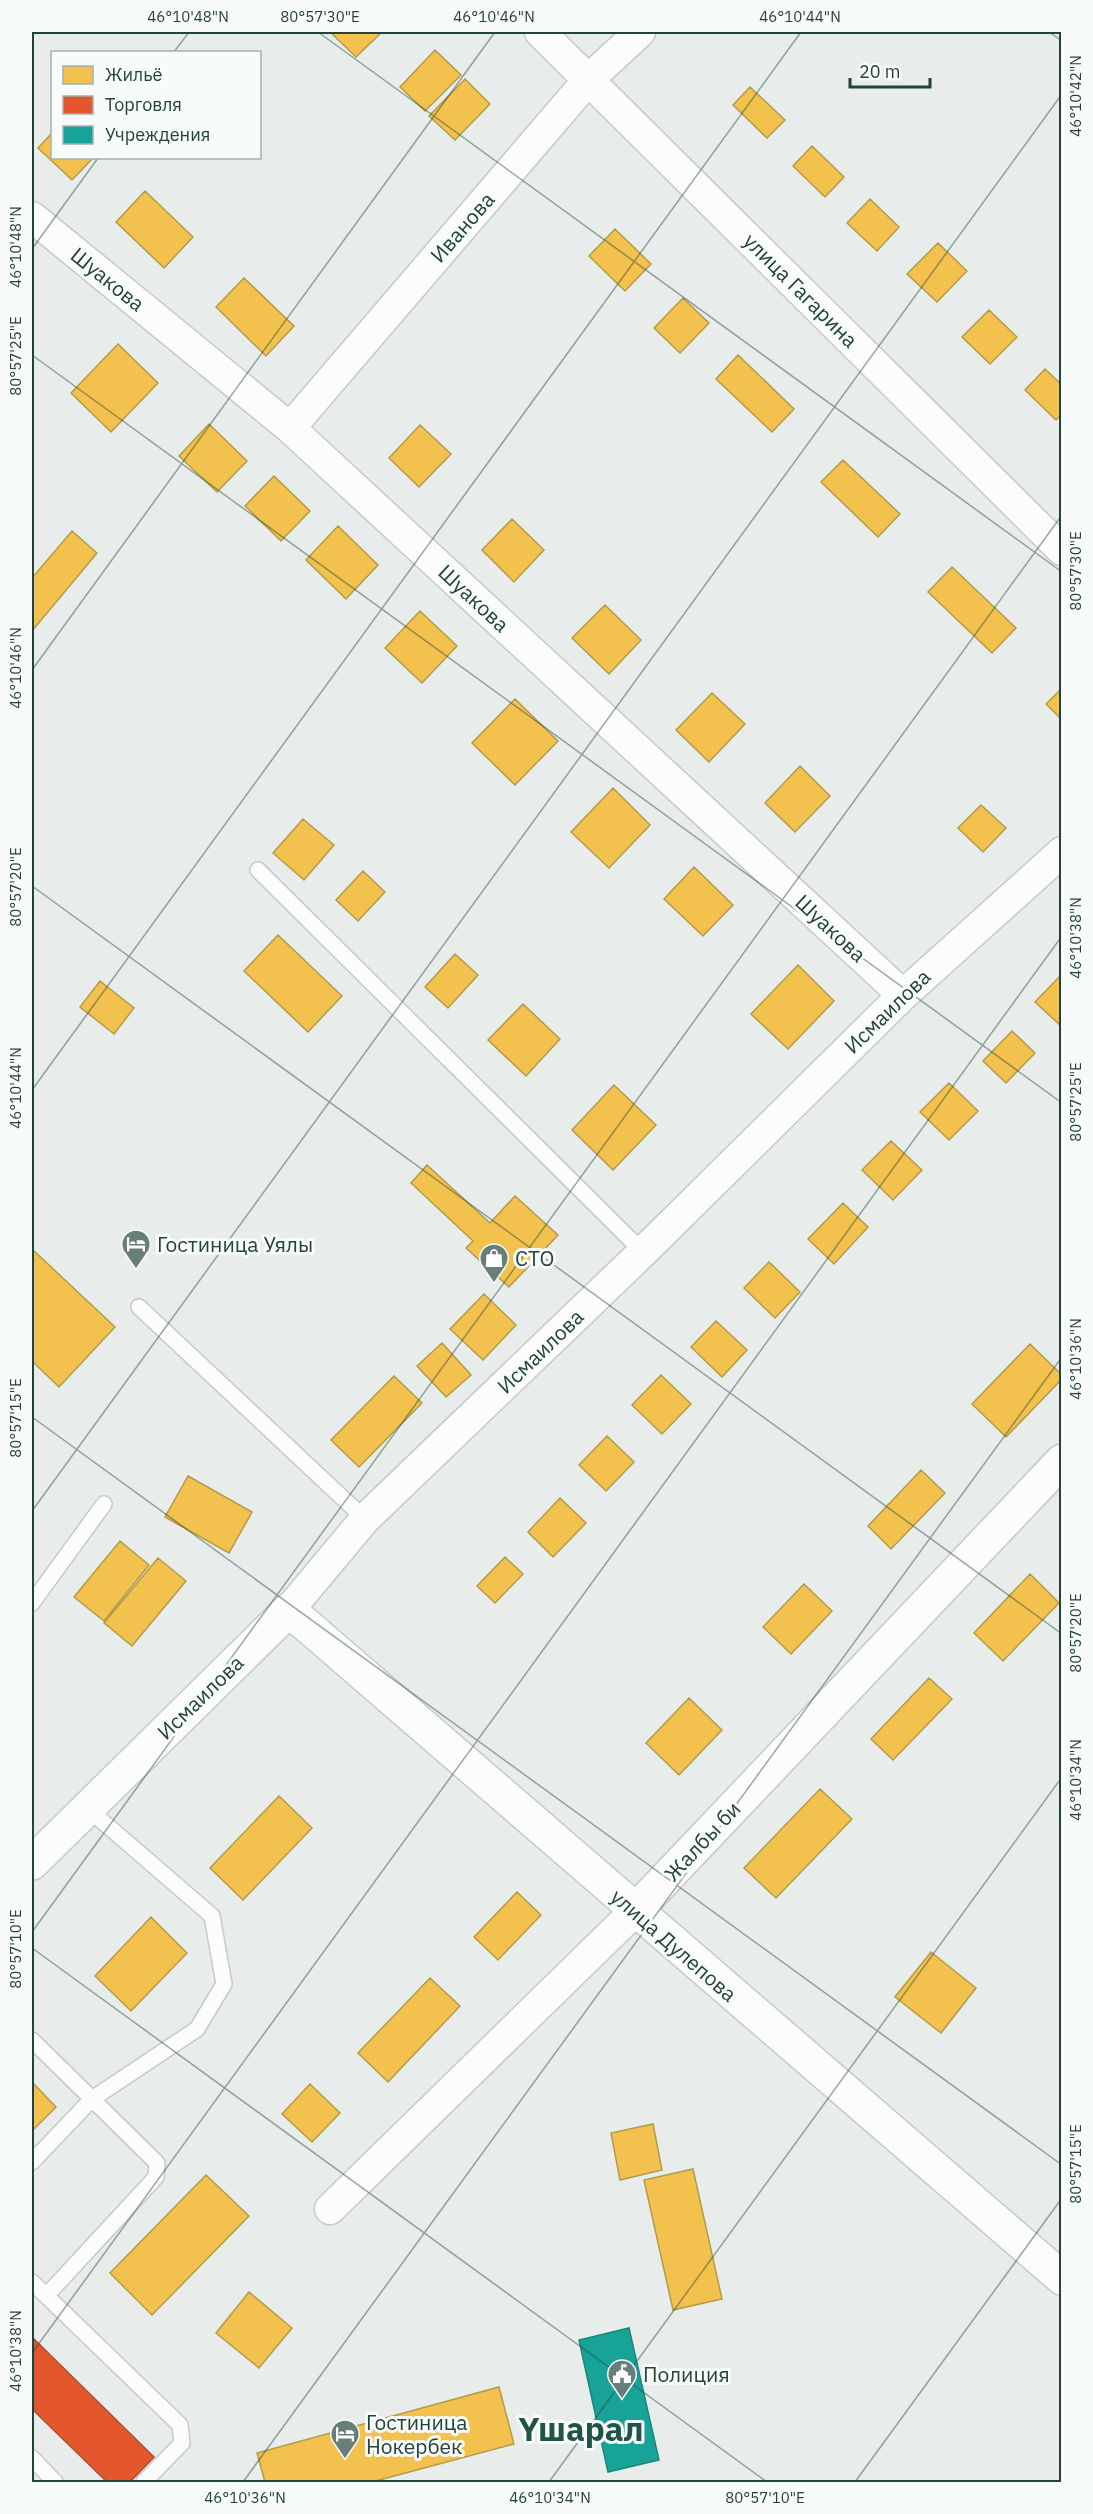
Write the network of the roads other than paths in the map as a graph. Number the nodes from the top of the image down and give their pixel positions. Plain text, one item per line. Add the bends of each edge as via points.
1 (540, 32) edge
2 (640, 32) edge
3 (589, 79) junction
4 (32, 217) edge
5 (290, 428) junction
6 (1062, 550) edge
7 (1062, 852) edge
8 (258, 870) dead end
9 (903, 995) junction
10 (643, 1252) junction
11 (139, 1307) dead end
12 (1062, 1461) edge
13 (104, 1504) dead end
14 (365, 1519) junction
15 (32, 1603) edge
16 (289, 1610) junction
17 (87, 1808) junction
18 (32, 1863) edge
19 (635, 1911) junction
20 (32, 2040) edge
21 (92, 2099) junction
22 (32, 2162) edge
23 (330, 2210) dead end
24 (1062, 2278) edge
25 (32, 2282) edge
26 (46, 2296) junction
27 (32, 2458) edge
28 (55, 2482) edge
29 (144, 2482) edge

1 - 3 street, улица Гагарина
2 - 3 street, Иванова
3 - 5 street, Иванова
3 - 6 street, улица Гагарина
4 - 5 street, Шуакова
5 - 9 street, Шуакова
7 - 9 street, Исмаилова
8 - 10 lane
9 - 10 street, Исмаилова
10 - 14 street, Исмаилова
11 - 14 lane
12 - 19 street, Жалбы би
13 - 15 lane
14 - 16 street, Исмаилова
16 - 17 street, Исмаилова
16 - 19 street, улица Дулепова
17 - 18 street, Исмаилова
17 - 21 lane via 212,1917 224,1984 198,2029
19 - 23 street, Жалбы би
19 - 24 street, улица Дулепова
20 - 21 lane
21 - 22 lane
21 - 26 lane via 157,2163 156,2177
25 - 26 lane
26 - 29 lane via 180,2425 182,2443
27 - 28 lane

